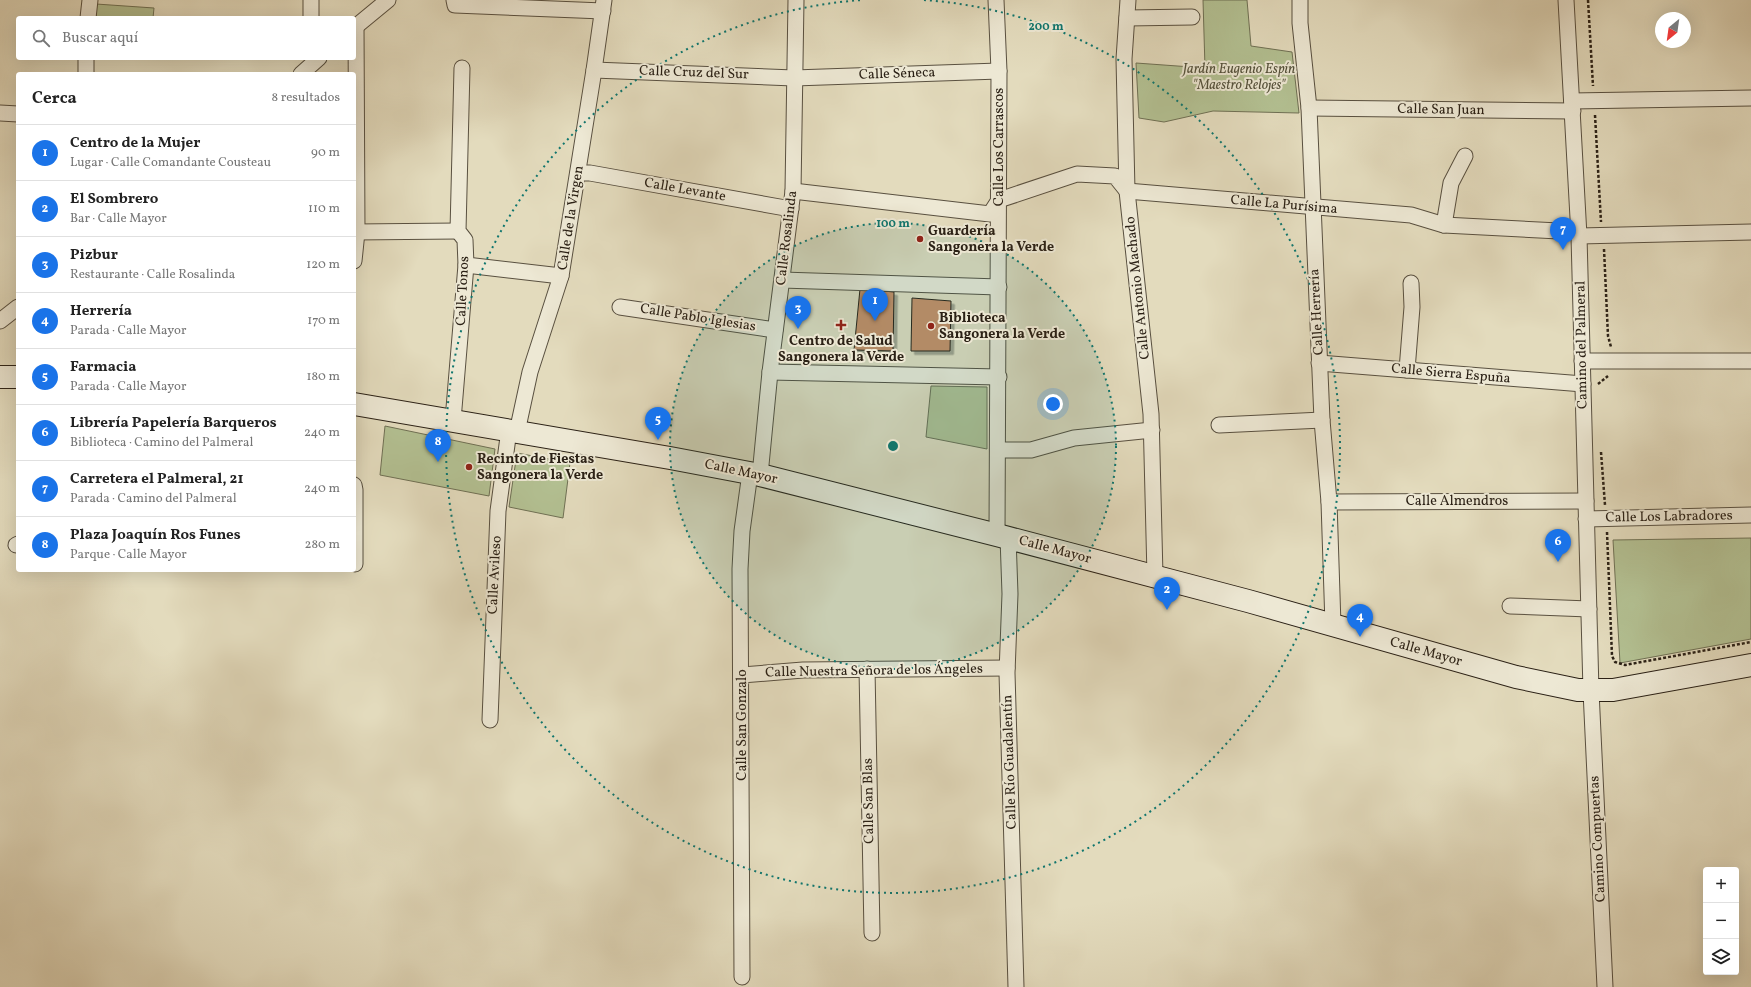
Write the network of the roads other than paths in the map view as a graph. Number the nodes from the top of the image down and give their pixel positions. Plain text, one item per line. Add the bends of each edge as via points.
1 (90, 0) edge
2 (311, 0) edge
3 (454, 0) edge
4 (796, 0) edge
5 (996, 0) edge
6 (1128, 0) edge
7 (1300, 0) edge
8 (1566, 0) edge
9 (383, 2) edge
10 (603, 6) edge
11 (88, 16) edge
12 (311, 16) edge
13 (1192, 17) dead end
14 (1127, 18) junction
15 (356, 26) edge
16 (86, 60) edge
17 (316, 60) edge
18 (355, 60) edge
19 (462, 68) dead end
20 (594, 70) junction
21 (999, 71) junction
22 (86, 72) edge
23 (303, 72) edge
24 (355, 72) edge
25 (794, 78) junction
26 (1751, 98) edge
27 (1572, 106) junction
28 (1309, 108) junction
29 (0, 113) edge
30 (16, 114) edge
31 (1465, 156) dead end
32 (578, 173) junction
33 (793, 191) junction
34 (1127, 191) junction
35 (999, 200) junction
36 (1312, 208) junction
37 (791, 209) junction
38 (1444, 225) junction
39 (458, 231) junction
40 (356, 232) edge
41 (1751, 232) edge
42 (1579, 234) junction
43 (466, 265) junction
44 (561, 276) junction
45 (782, 280) junction
46 (1411, 283) dead end
47 (999, 287) junction
48 (620, 307) dead end
49 (16, 309) edge
50 (0, 321) edge
51 (775, 330) junction
52 (1582, 361) junction
53 (1751, 361) edge
54 (1319, 363) junction
55 (1407, 370) junction
56 (770, 372) junction
57 (0, 377) edge
58 (16, 377) edge
59 (999, 377) junction
60 (1589, 387) junction
61 (356, 408) edge
62 (453, 420) junction
63 (1322, 420) junction
64 (1219, 425) dead end
65 (1152, 430) junction
66 (513, 431) junction
67 (998, 450) junction
68 (755, 474) junction
69 (1586, 500) junction
70 (1329, 502) junction
71 (1751, 515) edge
72 (1586, 519) junction
73 (1002, 536) junction
74 (1155, 576) junction
75 (1510, 606) dead end
76 (1589, 609) junction
77 (1334, 625) junction
78 (1751, 665) edge
79 (1007, 668) junction
80 (867, 669) junction
81 (742, 675) junction
82 (1591, 691) junction
83 (490, 720) dead end
84 (872, 932) dead end
85 (742, 977) dead end
86 (1016, 987) edge
87 (1605, 987) edge

1 - 11 street
2 - 12 street
3 - 10 street via 455,5
4 - 25 street, Calle Rosalinda
5 - 21 street, Calle Los Carrascos
6 - 14 street, Calle Antonio Machado
7 - 28 street, Calle Herrería
8 - 27 street, Camino del Palmeral
9 - 15 street
10 - 20 street, Calle de la Virgen
13 - 14 street
14 - 34 street, Calle Antonio Machado via 1124,59
16 - 22 street
17 - 23 street
18 - 24 street
19 - 39 street, Calle Tonos
20 - 25 street, Calle Cruz del Sur
20 - 32 street, Calle de la Virgen
21 - 25 street, Calle Séneca
21 - 35 street, Calle Los Carrascos
25 - 33 street, Calle Rosalinda
26 - 27 street, Calle San Juan via 1594,101
27 - 28 street, Calle San Juan
27 - 42 street, Camino del Palmeral
28 - 36 street, Calle Herrería
29 - 30 street
31 - 38 street via 1451,183
32 - 37 street, Calle Levante via 590,172
32 - 44 street, Calle de la Virgen
33 - 35 street via 990,214
33 - 37 street, Calle Rosalinda
34 - 35 street via 1115,176 1077,174
34 - 36 street, Calle La Purísima
34 - 65 street, Calle Antonio Machado
35 - 47 street, Calle Los Carrascos
36 - 38 street, Calle La Purísima via 1411,215
36 - 54 street, Calle Herrería
37 - 45 street, Calle Rosalinda
38 - 42 street, Calle La Purísima
39 - 40 street
39 - 43 street, Calle Tonos via 465,240
41 - 42 street, Calle La Purísima
42 - 52 street, Camino del Palmeral
43 - 44 street
43 - 62 street, Calle Tonos
44 - 66 street, Calle de la Virgen
45 - 47 street
45 - 51 street, Calle Rosalinda
46 - 55 street via 1412,307
47 - 59 street, Calle Los Carrascos
48 - 51 street, Calle Pablo Iglesias
49 - 50 street
51 - 56 street, Calle Rosalinda
52 - 53 street
52 - 60 street, Camino del Palmeral
54 - 55 street, Calle Sierra Espuña
54 - 63 street, Calle Herrería
55 - 60 street, Calle Sierra Espuña
56 - 59 street
56 - 68 street, Calle Rosalinda
57 - 58 street
59 - 67 street, Calle Los Carrascos
60 - 69 street, Camino del Palmeral
61 - 62 street, Calle Mayor
62 - 66 street, Calle Mayor
63 - 64 street
63 - 70 street, Calle Herrería
65 - 67 street via 1074,438 1031,450
65 - 74 street, Calle Antonio Machado
66 - 68 street, Calle Mayor
66 - 83 street, Calle Avileso via 498,511
67 - 73 street, Calle Los Carrascos
68 - 73 street, Calle Mayor
68 - 81 street, Calle San Gonzalo via 742,531
69 - 70 street, Calle Almendros
69 - 72 street, Camino del Palmeral
70 - 77 street, Calle Herrería
71 - 72 street, Calle Los Labradores
72 - 76 street, Camino del Palmeral
73 - 74 street, Calle Mayor
73 - 79 street, Calle Río Guadalentín via 1010,594
74 - 77 street, Calle Mayor
75 - 76 street
76 - 82 street, Camino del Palmeral
77 - 82 street, Calle Mayor via 1522,679
78 - 82 street, Calle Mayor via 1625,689
79 - 80 street, Calle Nuestra Señora de los Ángeles
79 - 86 street, Calle Río Guadalentín
80 - 81 street, Calle Nuestra Señora de los Ángeles via 803,670
80 - 84 street, Calle San Blas
81 - 85 street, Calle San Gonzalo
82 - 87 street, Camino Compuertas

